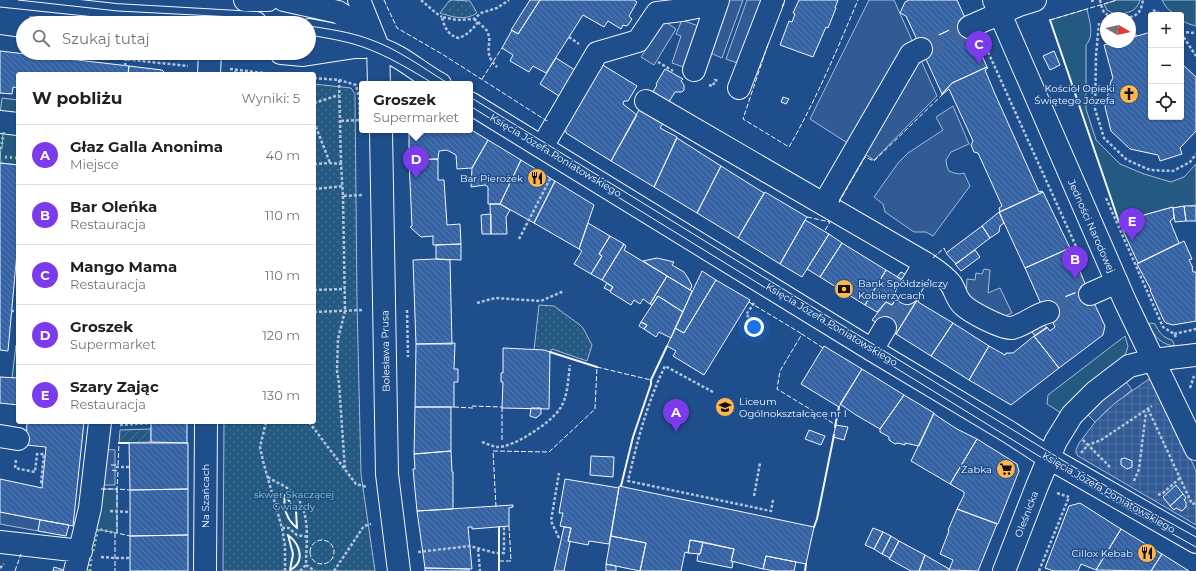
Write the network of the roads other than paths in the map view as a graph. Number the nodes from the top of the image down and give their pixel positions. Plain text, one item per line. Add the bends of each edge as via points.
1 (245, 0) edge
2 (268, 0) edge
3 (284, 0) edge
4 (359, 0) edge
5 (773, 0) edge
6 (1035, 0) edge
7 (717, 1) edge
8 (0, 2) edge
9 (997, 7) edge
10 (146, 16) edge
11 (0, 23) edge
12 (16, 25) edge
13 (972, 25) tunnel mouth
14 (316, 31) edge
15 (378, 47) junction
16 (921, 49) tunnel mouth
17 (316, 53) edge
18 (700, 77) road end
19 (379, 81) edge
20 (435, 81) edge
21 (739, 88) road end
22 (646, 101) dead end
23 (473, 104) edge
24 (0, 122) edge
25 (16, 124) edge
26 (381, 133) edge
27 (547, 138) junction
28 (824, 204) junction
29 (925, 263) junction
30 (1117, 282) junction
31 (906, 293) tunnel mouth
32 (1090, 294) tunnel mouth
33 (1048, 312) tunnel mouth
34 (886, 328) tunnel mouth
35 (872, 350) junction
36 (1196, 355) edge
37 (1153, 360) junction
38 (100, 424) edge
39 (206, 424) edge
40 (1196, 449) edge
41 (1049, 458) junction
42 (0, 542) edge
43 (1196, 542) edge
44 (78, 561) edge
45 (205, 571) edge
46 (399, 571) edge
47 (1004, 571) edge

1 - 2 street
3 - 15 street via 338,12 352,21
4 - 15 street
5 - 21 street
6 - 9 street
7 - 18 street
7 - 27 street via 657,13 638,41 597,53
8 - 10 street
9 - 13 street
9 - 30 street, Jedności Narodowej
11 - 12 street
14 - 15 street
15 - 17 street via 355,47
15 - 19 street
15 - 20 street
16 - 28 street via 911,54
22 - 28 street
23 - 27 street, Księcia Józefa Poniatowskiego
24 - 25 street
26 - 46 street, Bolesława Prusa via 388,474
27 - 35 street, Księcia Józefa Poniatowskiego
28 - 29 street
29 - 31 street
29 - 33 street via 946,279 962,305 999,326 1020,326 1032,317
30 - 32 street
30 - 37 street, Jedności Narodowej
34 - 35 street
35 - 41 street, Księcia Józefa Poniatowskiego
36 - 37 street, Oleśnicka
37 - 40 street, Jedności Narodowej
37 - 41 street, Oleśnicka via 1129,366 1081,405 1066,424
38 - 44 street via 90,508
39 - 45 street, Na Szańcach
41 - 43 street, Księcia Józefa Poniatowskiego
41 - 47 street, Oleśnicka
42 - 44 street

